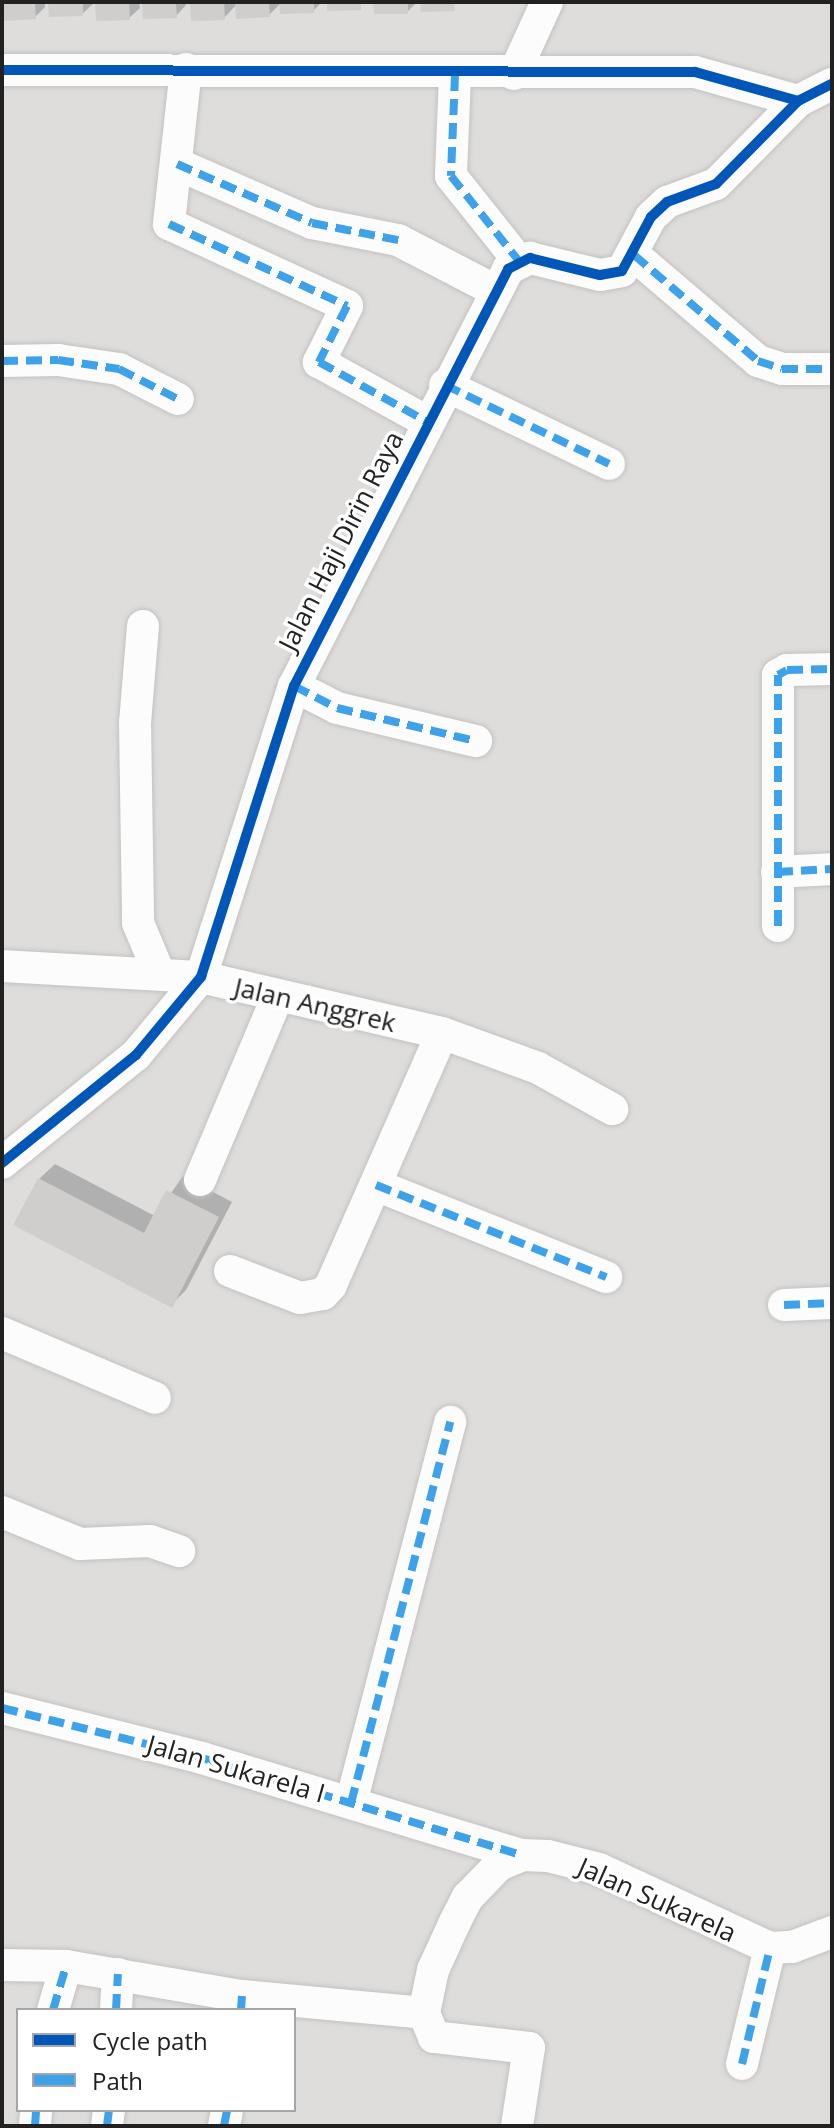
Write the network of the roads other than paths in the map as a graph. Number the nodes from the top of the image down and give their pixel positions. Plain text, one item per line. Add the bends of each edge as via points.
1 (547, 2) edge
2 (186, 69) junction
3 (2, 70) edge
4 (514, 74) junction
5 (455, 75) junction
6 (832, 84) edge
7 (798, 101) junction
8 (177, 164) junction
9 (634, 255) junction
10 (518, 260) junction
11 (494, 290) junction
12 (2, 361) edge
13 (832, 369) edge
14 (445, 385) junction
15 (178, 399) dead end
16 (426, 421) junction
17 (609, 464) dead end
18 (143, 626) dead end
19 (832, 669) edge
20 (294, 686) junction
21 (476, 741) dead end
22 (832, 869) edge
23 (777, 872) junction
24 (778, 926) dead end
25 (2, 966) edge
26 (159, 973) junction
27 (201, 977) junction
28 (277, 998) junction
29 (442, 1033) junction
30 (612, 1109) dead end
31 (2, 1163) edge
32 (200, 1180) dead end
33 (376, 1185) junction
34 (230, 1271) dead end
35 (606, 1277) dead end
36 (832, 1303) edge
37 (784, 1305) dead end
38 (2, 1333) edge
39 (155, 1398) dead end
40 (450, 1422) dead end
41 (2, 1512) edge
42 (179, 1551) dead end
43 (2, 1708) edge
44 (351, 1803) junction
45 (522, 1855) junction
46 (832, 1932) edge
47 (770, 1948) junction
48 (2, 1965) edge
49 (66, 1966) junction
50 (118, 1974) junction
51 (242, 2003) edge
52 (54, 2008) edge
53 (116, 2008) edge
54 (424, 2013) junction
55 (742, 2064) dead end
56 (517, 2126) edge

1 - 4 street
2 - 3 street
2 - 5 street
2 - 8 street
4 - 5 street
4 - 7 street via 695,72
5 - 10 street via 451,176
6 - 7 street
7 - 9 street via 734,170 716,184 667,202 651,217
8 - 11 street via 312,223 398,240
8 - 16 street via 169,224 347,306 319,362
9 - 10 street via 622,271 600,275 542,259
9 - 13 street via 758,361 782,369
10 - 11 street, Jalan Haji Dirin Raya
11 - 14 street, Jalan Haji Dirin Raya
12 - 15 street via 58,360 119,369
14 - 16 street, Jalan Haji Dirin Raya
14 - 17 street
16 - 20 street, Jalan Haji Dirin Raya
18 - 26 street via 135,723 138,923
19 - 23 street via 778,675
20 - 21 street via 337,708
20 - 27 street, Jalan Haji Dirin Raya
22 - 23 street
23 - 24 street
25 - 26 street, Jalan Anggrek
26 - 27 street, Jalan Anggrek
27 - 28 street, Jalan Anggrek
27 - 31 street, Jalan Haji Dirin Raya via 136,1055
28 - 29 street, Jalan Anggrek
28 - 32 street
29 - 30 street, Jalan Anggrek via 538,1068
29 - 33 street
33 - 34 street via 338,1275 323,1294 300,1298
33 - 35 street
36 - 37 street
38 - 39 street
40 - 44 street
41 - 42 street via 80,1544 150,1541
43 - 44 street, Jalan Sukarela I via 202,1758
44 - 45 street, Jalan Sukarela I
45 - 47 street, Jalan Sukarela via 599,1869
45 - 54 street via 499,1865 468,1897 433,1970
46 - 47 street, Jalan Sukarela via 792,1947
47 - 55 street
48 - 49 street
49 - 50 street
49 - 52 street
50 - 51 street
50 - 53 street
51 - 54 street
54 - 56 street via 434,2037 529,2048

